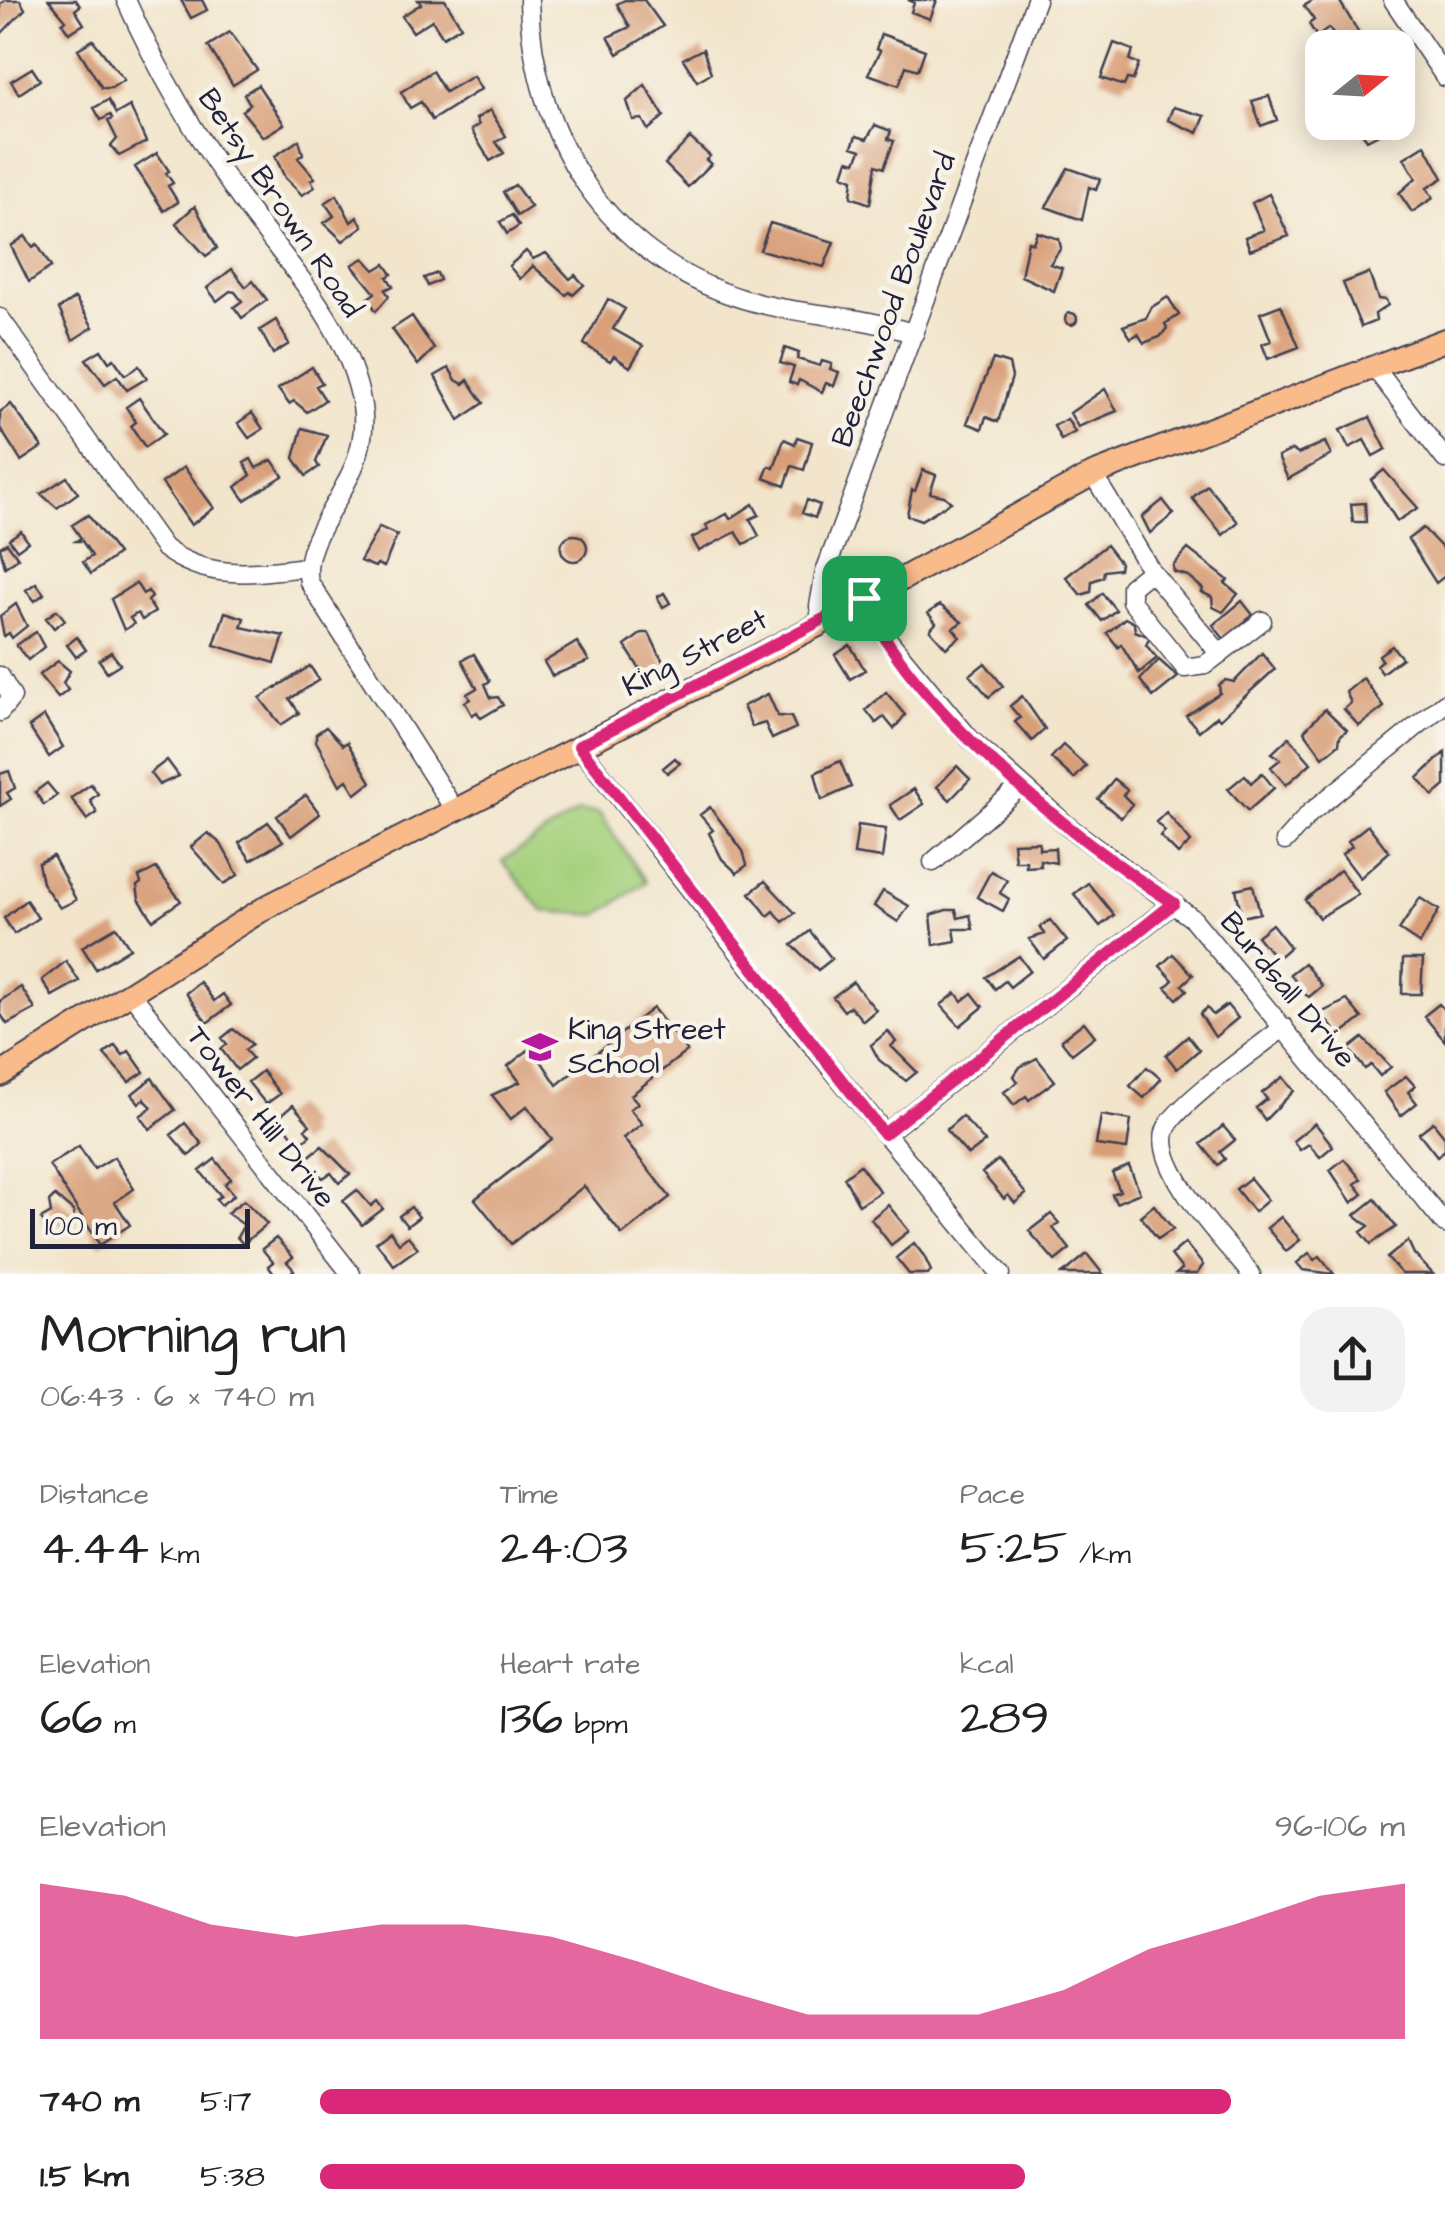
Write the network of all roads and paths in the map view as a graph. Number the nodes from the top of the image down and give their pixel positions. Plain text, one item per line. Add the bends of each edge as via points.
1 (126, 0) edge
2 (528, 0) edge
3 (1036, 0) edge
4 (1393, 0) edge
5 (1445, 77) edge
6 (0, 318) edge
7 (914, 334) junction
8 (1445, 340) edge
9 (1374, 367) junction
10 (1445, 460) edge
11 (1093, 474) junction
12 (306, 567) junction
13 (1151, 571) junction
14 (864, 598) junction
15 (1262, 621) dead end
16 (822, 623) junction
17 (1220, 654) junction
18 (0, 676) edge
19 (1445, 703) edge
20 (0, 712) edge
21 (579, 746) junction
22 (1021, 786) junction
23 (454, 809) junction
24 (1285, 842) dead end
25 (933, 862) dead end
26 (1174, 903) junction
27 (130, 992) junction
28 (1284, 1027) junction
29 (0, 1075) edge
30 (884, 1134) junction
31 (1445, 1224) edge
32 (351, 1274) edge
33 (1000, 1274) edge
34 (1252, 1274) edge

1 - 12 street, Betsy Brown Road via 205,146 322,311 352,370 362,407 357,457
2 - 7 street via 536,75 558,138 610,218 638,244 702,284 744,300
3 - 7 street, Beechwood Boulevard
4 - 5 street
6 - 12 street via 164,548 215,573
7 - 16 street, Beechwood Boulevard via 826,572
8 - 9 main road, King Street
9 - 10 street
9 - 11 main road, King Street
11 - 13 street
11 - 14 main road, King Street
12 - 23 street via 323,607
13 - 17 street
13 - 17 street via 1131,588 1131,602 1171,654 1185,668
14 - 16 main road, King Street
14 - 22 street, Burdsall Drive via 939,705
15 - 17 street
16 - 21 main road, King Street
18 - 20 street via 12,697
19 - 24 street via 1310,813
21 - 23 main road, King Street
21 - 30 street
22 - 25 street
22 - 26 street, Burdsall Drive
23 - 27 main road, King Street via 268,906
26 - 28 street, Burdsall Drive
26 - 30 street
27 - 29 main road, King Street
27 - 32 street, Tower Hill Drive
28 - 31 street, Burdsall Drive
28 - 34 street via 1174,1117 1164,1139 1168,1167
30 - 33 street

